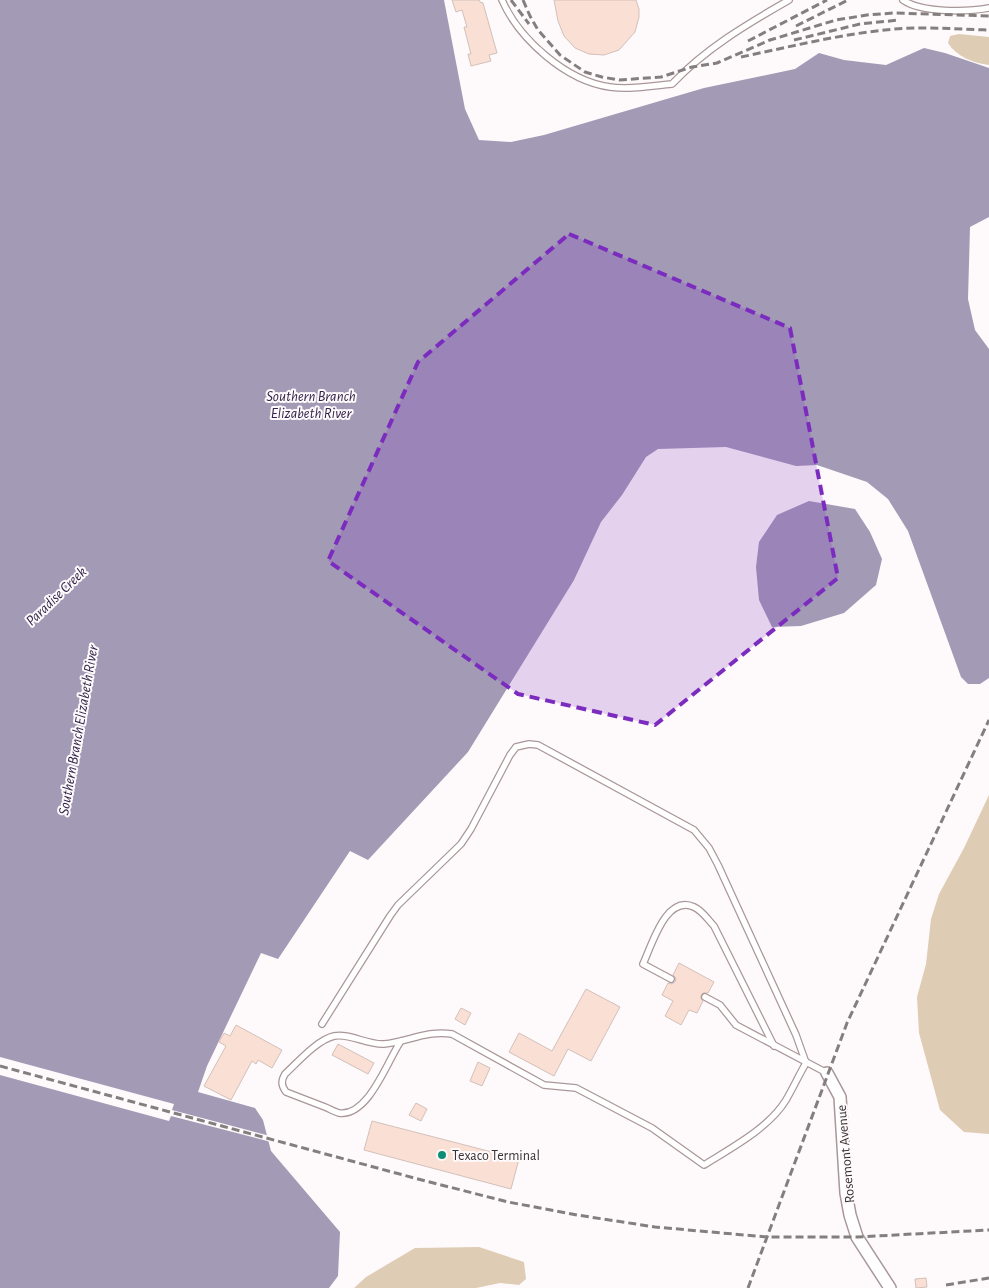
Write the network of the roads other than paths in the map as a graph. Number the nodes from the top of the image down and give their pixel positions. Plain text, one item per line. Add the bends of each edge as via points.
1 (502, 0) edge
2 (789, 0) edge
3 (903, 0) edge
4 (989, 8) edge
5 (671, 979) dead end
6 (705, 997) dead end
7 (322, 1024) dead end
8 (402, 1040) junction
9 (774, 1046) junction
10 (806, 1063) junction
11 (827, 1073) joint
12 (890, 1288) edge

1 - 2 lane via 522,33 551,60 577,77 608,87 634,88 672,84 686,69 739,29
3 - 4 lane via 910,5 933,9
5 - 9 lane via 643,964 665,915 676,907 695,907 714,926
6 - 9 lane via 720,1005 736,1025
7 - 10 lane via 398,905 461,844 510,755 516,747 529,744 538,745 694,830 718,865
8 - 8 lane via 372,1044 343,1036 326,1039 285,1074 282,1086 286,1092 338,1113 354,1110 373,1091
8 - 10 lane via 429,1033 452,1034 544,1085 576,1088 652,1128 704,1165 753,1134 785,1102
9 - 10 lane
10 - 11 lane
11 - 12 street, Rosemont Avenue via 840,1097 850,1215 857,1237

